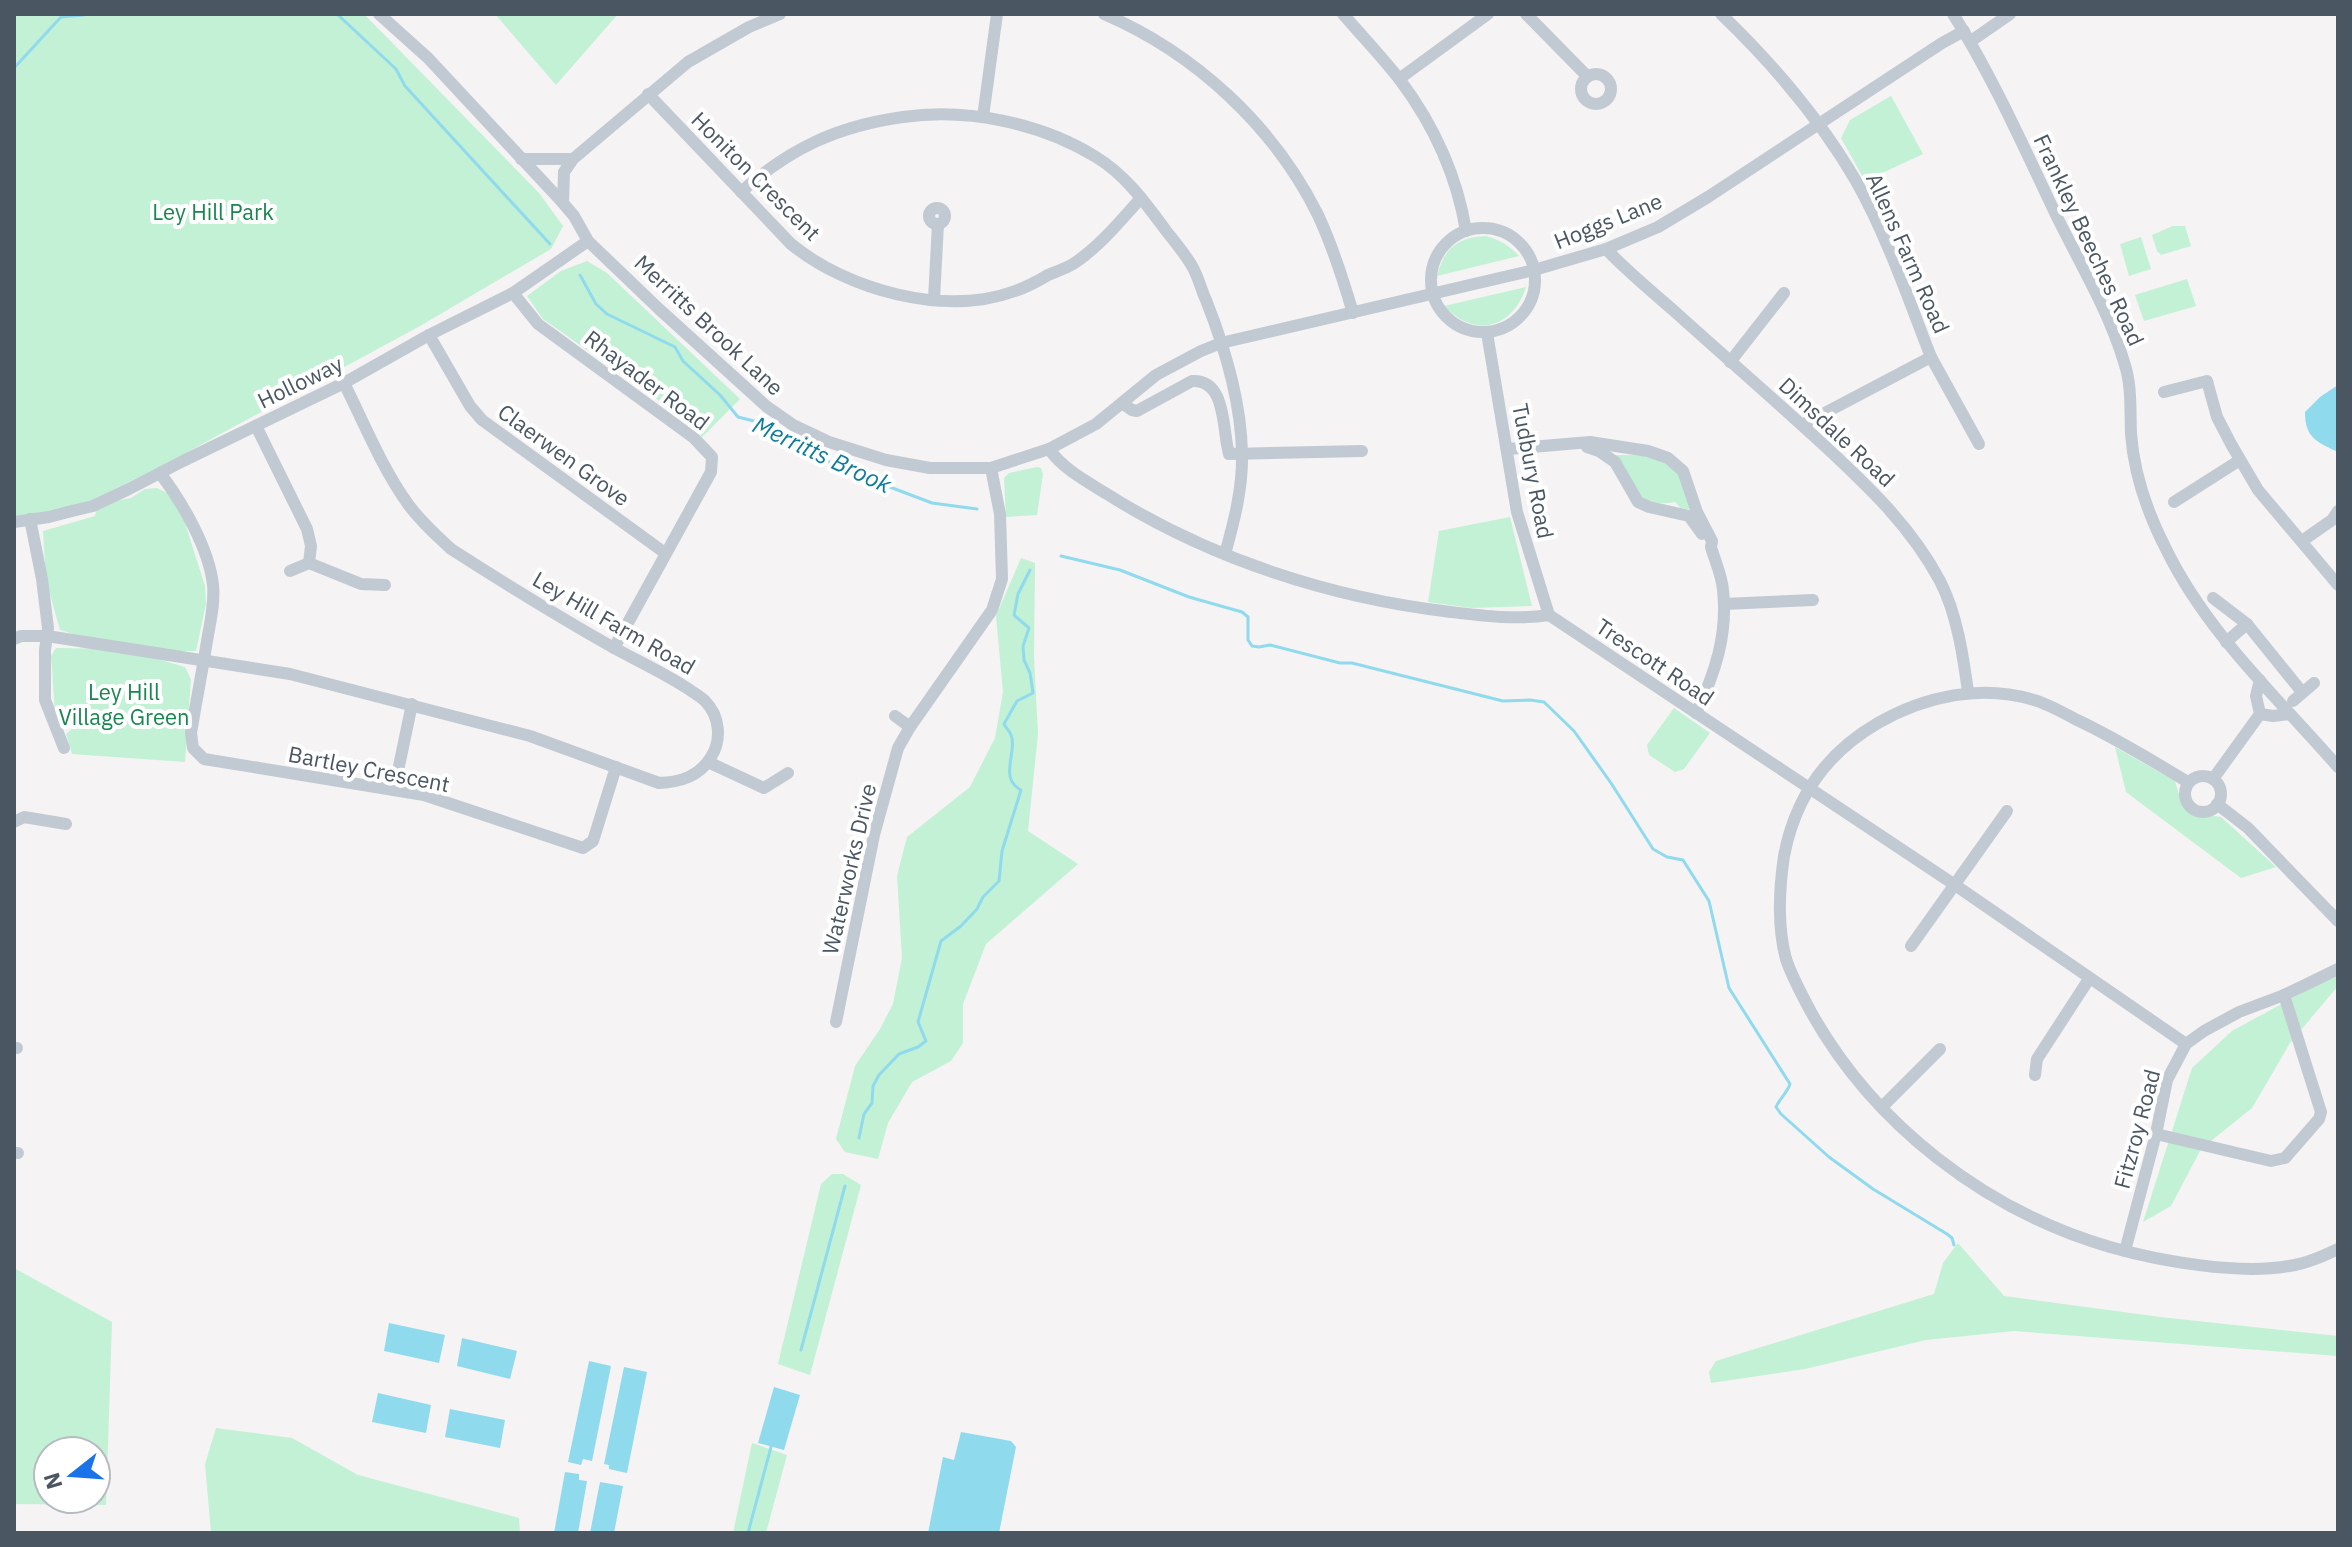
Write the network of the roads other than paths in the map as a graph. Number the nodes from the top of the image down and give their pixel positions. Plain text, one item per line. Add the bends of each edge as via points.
1 (379, 14) edge
2 (742, 14) edge
3 (780, 14) edge
4 (997, 14) edge
5 (1106, 14) edge
6 (1343, 14) edge
7 (1488, 14) edge
8 (1526, 14) edge
9 (1721, 14) edge
10 (1953, 14) edge
11 (2010, 14) edge
12 (749, 27) junction
13 (1967, 36) junction
14 (1587, 76) dead end
15 (1399, 79) junction
16 (648, 94) junction
17 (983, 117) junction
18 (1820, 124) junction
19 (521, 159) junction
20 (573, 159) junction
21 (741, 192) junction
22 (1141, 198) junction
23 (563, 203) junction
24 (938, 224) dead end
25 (1466, 231) junction
26 (588, 241) junction
27 (1606, 249) junction
28 (1534, 270) junction
29 (513, 293) junction
30 (1432, 293) junction
31 (1784, 293) dead end
32 (934, 299) junction
33 (1353, 313) junction
34 (1487, 333) junction
35 (429, 335) junction
36 (1221, 343) junction
37 (1931, 357) junction
38 (1730, 362) junction
39 (344, 383) junction
40 (2164, 392) dead end
41 (1122, 403) junction
42 (1802, 425) junction
43 (256, 426) junction
44 (1577, 443) junction
45 (1979, 444) dead end
46 (1049, 449) junction
47 (1508, 449) junction
48 (1362, 451) dead end
49 (1243, 454) junction
50 (2240, 460) junction
51 (991, 468) junction
52 (160, 473) junction
53 (2174, 502) dead end
54 (2338, 511) edge
55 (30, 519) junction
56 (14, 522) edge
57 (2302, 541) junction
58 (1711, 547) junction
59 (665, 553) junction
60 (1225, 554) junction
61 (309, 563) junction
62 (290, 571) dead end
63 (385, 585) dead end
64 (2338, 585) edge
65 (2213, 598) dead end
66 (1813, 600) dead end
67 (1724, 604) junction
68 (1549, 615) junction
69 (2247, 624) junction
70 (47, 636) junction
71 (14, 639) edge
72 (2226, 642) junction
73 (614, 648) junction
74 (203, 662) junction
75 (2260, 680) junction
76 (2314, 683) dead end
77 (1968, 692) junction
78 (2295, 702) junction
79 (412, 704) junction
80 (1696, 713) junction
81 (2260, 714) junction
82 (895, 716) dead end
83 (71, 723) dead end
84 (910, 727) junction
85 (56, 728) junction
86 (64, 748) dead end
87 (708, 762) junction
88 (2337, 763) edge
89 (616, 767) junction
90 (788, 773) dead end
91 (2213, 779) junction
92 (2188, 782) junction
93 (1808, 787) junction
94 (394, 790) junction
95 (2217, 804) junction
96 (2007, 811) dead end
97 (14, 822) edge
98 (66, 824) dead end
99 (1955, 885) junction
100 (2338, 921) edge
101 (1911, 946) dead end
102 (2338, 969) edge
103 (2089, 979) junction
104 (2284, 995) junction
105 (836, 1022) dead end
106 (2186, 1044) junction
107 (1940, 1049) dead end
108 (2035, 1075) dead end
109 (1882, 1107) junction
110 (2156, 1134) junction
111 (2338, 1249) edge
112 (2125, 1251) junction

1 - 19 street, Merritts Brook Lane via 428,58
2 - 12 street
3 - 12 street
4 - 17 street
5 - 33 street via 1193,65 1236,101 1281,156 1317,213
6 - 15 street
7 - 15 street
8 - 14 street
9 - 18 street, Allens Farm Road
10 - 13 street, Frankley Beeches Road
11 - 13 street, Hoggs Lane
12 - 16 street via 688,62
13 - 18 street, Hoggs Lane via 1942,43
13 - 72 street, Frankley Beeches Road via 2118,343 2128,373 2132,437 2149,512 2179,575
15 - 25 street via 1441,147
16 - 20 street
16 - 21 street, Honiton Crescent
17 - 21 street via 919,115 857,125 788,155
17 - 22 street via 1058,137 1098,158
18 - 27 street, Hoggs Lane via 1658,227
18 - 37 street, Allens Farm Road via 1857,183
19 - 20 street
19 - 23 street, Merritts Brook Lane
20 - 23 street via 564,172
21 - 32 street, Honiton Crescent via 807,257 885,293
22 - 32 street, Honiton Crescent via 1075,263 1015,292
22 - 36 street via 1193,267
23 - 26 street, Merritts Brook Lane
24 - 32 street
25 - 28 street via 1492,229 1509,236 1524,248
25 - 30 street via 1438,254
26 - 29 street, Holloway
26 - 51 street, Merritts Brook Lane via 739,383 793,425 886,460 930,468
27 - 28 street, Hoggs Lane
27 - 38 street, Dimsdale Road
28 - 30 street, Hoggs Lane
28 - 34 street via 1533,295 1523,313 1509,326
29 - 35 street, Holloway
29 - 59 street, Rhayader Road via 538,324 694,438 712,457 711,472
30 - 33 street, Hoggs Lane
30 - 34 street via 1457,326
31 - 38 street
33 - 36 street, Hoggs Lane
34 - 47 street, Tudbury Road
35 - 39 street, Holloway
35 - 59 street, Claerwen Grove via 482,420
36 - 41 street, Merritts Brook Lane via 1156,375
36 - 49 street via 1236,398
37 - 42 street, Allens Farm Road
37 - 45 street
38 - 42 street, Dimsdale Road
39 - 43 street, Holloway
39 - 73 street, Ley Hill Farm Road via 408,504 428,528 451,549
40 - 50 street via 2207,381 2217,417
41 - 46 street, Merritts Brook Lane
41 - 49 street via 1137,411 1200,381 1213,387 1218,399 1229,454
42 - 77 street, Dimsdale Road via 1878,495 1923,550 1954,619
43 - 52 street, Holloway
43 - 61 street via 307,529
44 - 47 street
44 - 58 street via 1615,462 1638,502 1689,516
44 - 58 street via 1668,458 1683,471
46 - 51 street, Merritts Brook Lane
46 - 60 street via 1058,462 1132,510
47 - 68 street, Tudbury Road via 1517,512
48 - 49 street
49 - 60 street via 1237,510
50 - 53 street
50 - 57 street via 2264,499
51 - 84 street, Waterworks Drive via 1000,514 1002,579 992,610
52 - 55 street, Holloway via 93,506
52 - 74 street via 209,564 214,587
54 - 57 street
55 - 56 street, Holloway
55 - 70 street
57 - 64 street
58 - 67 street
59 - 73 street
60 - 68 street via 1315,587 1426,609 1510,618
61 - 62 street
61 - 63 street via 361,584
65 - 69 street
66 - 67 street
67 - 80 street via 1720,651
68 - 80 street, Trescott Road
69 - 72 street
69 - 78 street
70 - 71 street
70 - 74 street
70 - 85 street via 45,700
72 - 75 street, Frankley Beeches Road
73 - 87 street, Ley Hill Farm Road via 705,701 719,732
74 - 79 street via 290,674
74 - 94 street, Bartley Crescent via 191,733 193,748 204,759
75 - 78 street, Frankley Beeches Road
75 - 81 street
76 - 78 street
77 - 92 street via 2034,700 2101,731
77 - 93 street via 1914,705 1860,733
78 - 81 street via 2273,716
78 - 88 street, Frankley Beeches Road
79 - 89 street via 530,736
79 - 94 street
80 - 93 street, Trescott Road
81 - 91 street
82 - 84 street
83 - 85 street
84 - 105 street, Waterworks Drive via 898,748 874,835
85 - 86 street
87 - 89 street via 679,782 659,783
87 - 90 street via 764,788
89 - 94 street, Bartley Crescent via 593,841 583,848 424,795
91 - 92 street via 2198,776
91 - 95 street via 2220,790
92 - 95 street via 2190,806 2206,811
93 - 99 street, Trescott Road
93 - 109 street via 1793,817 1779,886 1786,959 1836,1053
95 - 100 street via 2248,828
96 - 99 street
97 - 98 street via 24,817
99 - 101 street
99 - 103 street, Trescott Road
102 - 104 street, Fitzroy Road
103 - 106 street, Trescott Road
103 - 108 street via 2037,1059
104 - 106 street, Fitzroy Road via 2239,1012
104 - 110 street via 2321,1112 2285,1158 2271,1161
106 - 110 street, Fitzroy Road via 2167,1080
107 - 109 street
109 - 112 street via 1980,1188 2042,1223
110 - 112 street, Fitzroy Road
111 - 112 street via 2267,1269

